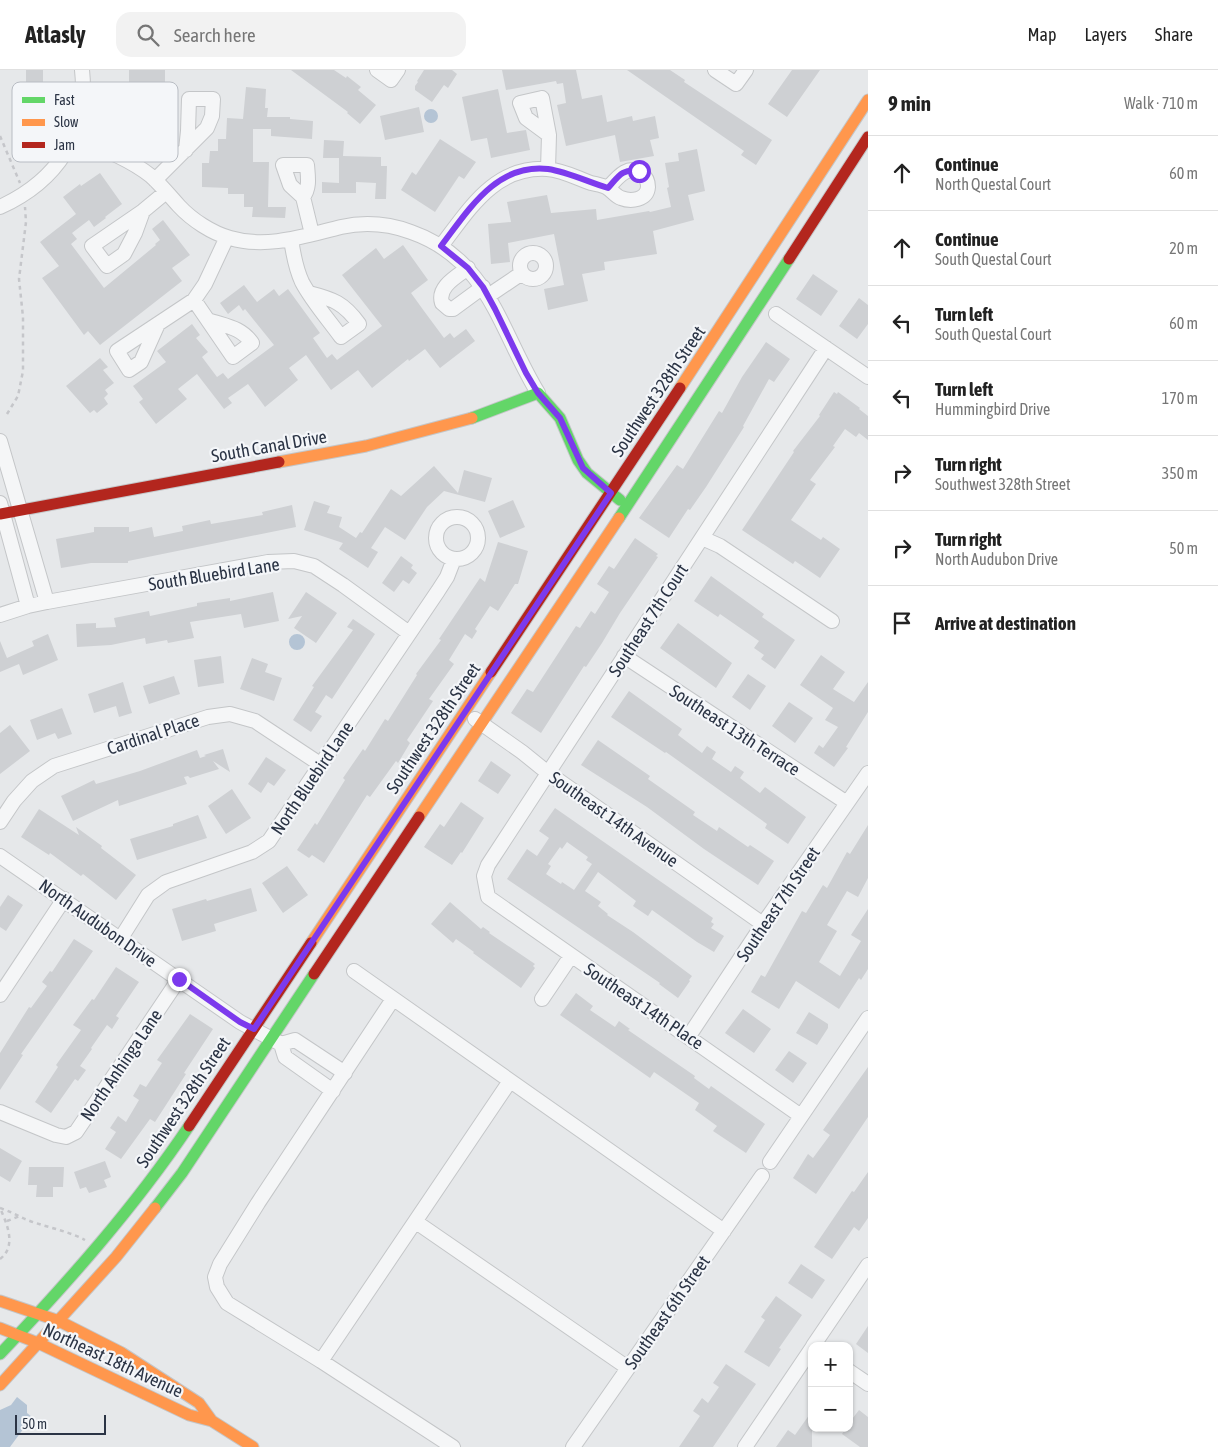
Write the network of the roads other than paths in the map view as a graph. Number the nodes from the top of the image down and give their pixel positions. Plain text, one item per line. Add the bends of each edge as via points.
1 (378, 70) edge
2 (715, 70) edge
3 (746, 70) edge
4 (395, 75) edge
5 (868, 100) edge
6 (549, 135) dead end
7 (868, 137) edge
8 (186, 150) dead end
9 (178, 158) edge
10 (59, 162) edge
11 (129, 162) edge
12 (174, 162) edge
13 (548, 169) junction
14 (155, 180) junction
15 (608, 188) dead end
16 (166, 192) junction
17 (303, 197) dead end
18 (0, 207) edge
19 (143, 212) dead end
20 (312, 234) junction
21 (227, 237) junction
22 (291, 239) junction
23 (441, 246) junction
24 (468, 268) junction
25 (522, 273) dead end
26 (485, 291) junction
27 (309, 293) dead end
28 (194, 300) junction
29 (776, 314) dead end
30 (208, 320) dead end
31 (158, 324) dead end
32 (826, 348) junction
33 (868, 377) edge
34 (538, 393) junction
35 (0, 441) edge
36 (611, 493) junction
37 (628, 504) junction
38 (1, 510) edge
39 (19, 510) junction
40 (702, 538) junction
41 (454, 559) dead end
42 (47, 602) junction
43 (28, 606) junction
44 (0, 615) edge
45 (832, 621) dead end
46 (409, 633) junction
47 (624, 656) junction
48 (465, 712) junction
49 (482, 724) junction
50 (320, 764) junction
51 (548, 773) junction
52 (868, 773) edge
53 (847, 803) junction
54 (0, 822) edge
55 (0, 856) edge
56 (488, 897) joint
57 (64, 899) junction
58 (763, 924) junction
59 (121, 938) junction
60 (571, 956) junction
61 (354, 971) dead end
62 (179, 979) junction
63 (0, 995) edge
64 (394, 999) junction
65 (542, 999) dead end
66 (868, 1018) edge
67 (254, 1029) junction
68 (689, 1036) junction
69 (276, 1042) junction
70 (345, 1073) junction
71 (510, 1081) junction
72 (333, 1091) junction
73 (0, 1112) edge
74 (801, 1116) junction
75 (770, 1162) dead end
76 (762, 1176) dead end
77 (416, 1222) junction
78 (724, 1231) junction
79 (868, 1266) edge
80 (0, 1301) edge
81 (37, 1314) junction
82 (59, 1321) junction
83 (0, 1328) edge
84 (17, 1335) junction
85 (816, 1342) edge
86 (38, 1343) junction
87 (92, 1353) junction
88 (0, 1354) edge
89 (808, 1354) edge
90 (321, 1361) junction
91 (628, 1368) junction
92 (853, 1374) edge
93 (868, 1384) edge
94 (0, 1385) edge
95 (212, 1421) junction
96 (253, 1447) edge
97 (453, 1447) edge
98 (573, 1447) edge
99 (745, 1447) edge

1 - 4 street
2 - 3 street via 736,84
5 - 36 street, Southwest 328th Street
6 - 13 street
7 - 37 street, Southwest 328th Street
8 - 9 street
10 - 18 street via 43,180
11 - 14 street
12 - 14 street
13 - 15 street
13 - 23 street via 517,173 494,184 478,198
14 - 16 street
16 - 19 street
16 - 21 street via 189,214
17 - 20 street
20 - 22 street
20 - 23 street via 359,224 374,225 402,229
21 - 22 street via 258,243
21 - 28 street
22 - 27 street via 297,269
23 - 24 street
24 - 26 street
24 - 26 street via 444,288 442,304 453,309
25 - 26 street
26 - 34 street
28 - 30 street
28 - 31 street
29 - 32 street
32 - 33 street
32 - 40 street, Southeast 7th Court
34 - 36 street via 560,418 583,468
34 - 39 street, South Canal Drive via 466,420 366,446
35 - 39 street
36 - 37 street
36 - 48 street, Southwest 328th Street
37 - 49 street, Southwest 328th Street
38 - 39 street, South Canal Drive
38 - 43 street
39 - 42 street
40 - 45 street via 720,546
40 - 47 street, Southeast 7th Court
41 - 46 street, North Bluebird Lane via 446,577
42 - 43 street, South Bluebird Lane
42 - 46 street, South Bluebird Lane via 268,562 294,561 314,566
43 - 44 street
46 - 50 street, North Bluebird Lane
47 - 51 street, Southeast 7th Court
47 - 53 street, Southeast 13th Terrace
48 - 49 street, Southeast 14th Avenue
48 - 67 street, Southwest 328th Street
49 - 51 street, Southeast 14th Avenue
49 - 69 street, Southwest 328th Street
50 - 54 street, Cardinal Place via 255,721 230,714 208,717 54,766 32,781
50 - 59 street, North Bluebird Lane via 270,841 252,852 166,882 148,895
51 - 56 street, Southeast 7th Court via 488,865 484,876
51 - 58 street, Southeast 14th Avenue
52 - 53 street, Southeast 7th Street
53 - 58 street, Southeast 7th Street
55 - 57 street, North Audubon Drive
56 - 60 street, Southeast 14th Place
57 - 59 street, North Audubon Drive
57 - 63 street
58 - 68 street, Southeast 7th Street
59 - 62 street, North Audubon Drive
60 - 65 street
60 - 68 street, Southeast 14th Place
61 - 64 street
62 - 67 street, North Audubon Drive
62 - 73 street, North Anhinga Lane via 76,1132 56,1135
64 - 70 street
64 - 71 street
66 - 74 street
67 - 69 street, North Audubon Drive
67 - 81 street, Southwest 328th Street via 150,1182 110,1234
68 - 74 street, Southeast 14th Place
69 - 70 street via 295,1040
69 - 72 street via 285,1057
69 - 82 street, Southwest 328th Street via 160,1202
70 - 72 street
71 - 77 street
71 - 78 street
72 - 90 street via 258,1203 215,1277 227,1303
74 - 75 street
76 - 78 street, Southeast 6th Street
77 - 90 street
77 - 91 street
78 - 91 street, Southeast 6th Street
79 - 85 street
80 - 81 street, Northeast 18th Avenue
81 - 82 street, Northeast 18th Avenue
81 - 84 street, Southwest 328th Street
82 - 86 street, Southwest 328th Street
82 - 87 street, Northeast 18th Avenue
83 - 84 street, Northeast 18th Avenue
84 - 86 street, Northeast 18th Avenue
84 - 88 street, Southwest 328th Street
86 - 87 street, Northeast 18th Avenue
86 - 94 street, Southwest 328th Street
87 - 95 street, Northeast 18th Avenue via 189,1415
87 - 95 street, Northeast 18th Avenue via 129,1357 199,1403
89 - 99 street
90 - 97 street
91 - 98 street, Southeast 6th Street
92 - 93 street
95 - 96 street, Northeast 18th Avenue

